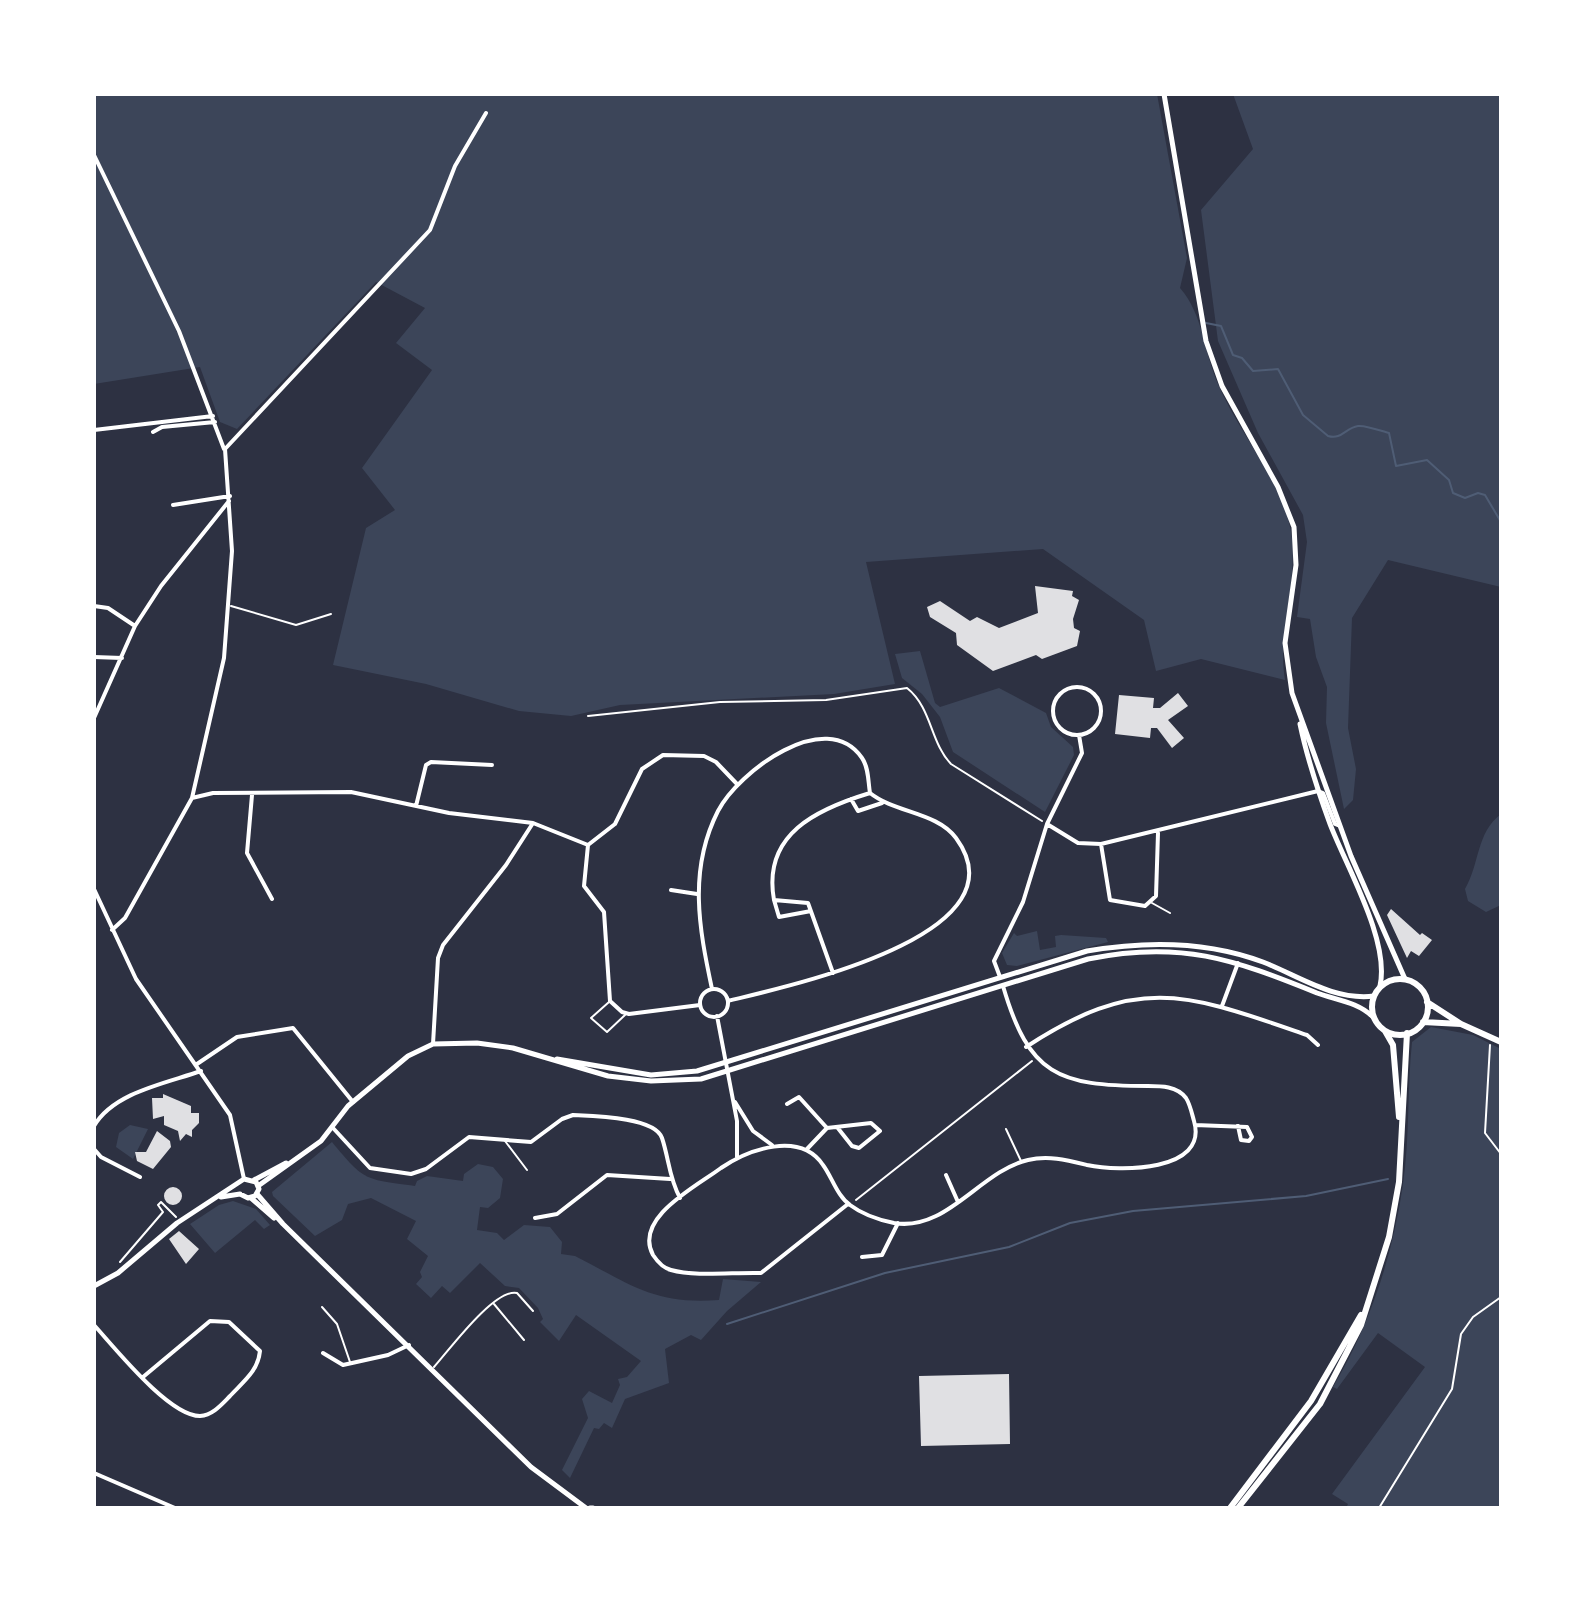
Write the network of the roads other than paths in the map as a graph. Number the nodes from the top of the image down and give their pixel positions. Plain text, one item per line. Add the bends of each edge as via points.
1 (1164, 94) edge
2 (486, 113) dead end
3 (94, 155) edge
4 (214, 419) junction
5 (94, 430) edge
6 (153, 432) dead end
7 (225, 449) junction
8 (230, 498) junction
9 (173, 505) dead end
10 (94, 606) edge
11 (231, 606) junction
12 (331, 614) dead end
13 (135, 626) junction
14 (94, 657) edge
15 (122, 658) junction
16 (1298, 715) junction
17 (94, 718) edge
18 (1079, 735) junction
19 (492, 765) dead end
20 (737, 784) junction
21 (1318, 791) junction
22 (870, 793) junction
23 (252, 795) junction
24 (192, 798) junction
25 (851, 799) junction
26 (882, 803) junction
27 (416, 806) junction
28 (533, 823) junction
29 (1047, 824) junction
30 (1340, 826) junction
31 (1158, 832) junction
32 (1101, 844) junction
33 (588, 845) junction
34 (94, 889) edge
35 (671, 890) dead end
36 (697, 894) junction
37 (272, 899) dead end
38 (774, 900) junction
39 (1152, 903) junction
40 (811, 911) junction
41 (1170, 913) dead end
42 (112, 930) junction
43 (1239, 963) junction
44 (833, 973) junction
45 (1405, 979) junction
46 (1002, 981) junction
47 (1380, 986) junction
48 (712, 989) junction
49 (1374, 996) junction
50 (610, 1001) junction
51 (728, 1001) junction
52 (1427, 1001) junction
53 (700, 1005) junction
54 (1222, 1006) junction
55 (627, 1013) junction
56 (717, 1016) junction
57 (1373, 1017) junction
58 (1423, 1022) junction
59 (1461, 1024) junction
60 (1385, 1031) junction
61 (1407, 1033) junction
62 (1501, 1042) edge
63 (433, 1044) junction
64 (1318, 1045) dead end
65 (1026, 1047) junction
66 (556, 1059) junction
67 (197, 1064) junction
68 (726, 1064) junction
69 (201, 1071) junction
70 (726, 1073) junction
71 (732, 1096) junction
72 (353, 1102) junction
73 (787, 1104) dead end
74 (1195, 1125) junction
75 (94, 1126) edge
76 (1238, 1126) dead end
77 (837, 1127) junction
78 (333, 1128) junction
79 (827, 1128) junction
80 (1006, 1129) dead end
81 (1401, 1131) junction
82 (504, 1140) junction
83 (772, 1145) junction
84 (94, 1149) edge
85 (807, 1149) junction
86 (737, 1157) junction
87 (1022, 1162) junction
88 (527, 1170) dead end
89 (946, 1175) dead end
90 (140, 1177) dead end
91 (244, 1179) junction
92 (670, 1179) junction
93 (256, 1183) junction
94 (239, 1186) junction
95 (240, 1194) junction
96 (254, 1196) junction
97 (220, 1197) junction
98 (680, 1198) junction
99 (958, 1202) junction
100 (848, 1204) junction
101 (535, 1218) dead end
102 (898, 1223) junction
103 (862, 1257) dead end
104 (94, 1286) edge
105 (493, 1304) junction
106 (322, 1307) dead end
107 (1365, 1308) junction
108 (533, 1311) dead end
109 (94, 1325) edge
110 (524, 1340) dead end
111 (409, 1345) junction
112 (323, 1353) dead end
113 (350, 1364) junction
114 (433, 1368) junction
115 (143, 1377) junction
116 (94, 1473) edge
117 (571, 1500) junction
118 (175, 1508) edge
119 (574, 1508) edge
120 (590, 1508) edge
121 (1230, 1508) edge
122 (1238, 1508) edge

1 - 16 main road via 1203,325 1222,386 1294,527 1296,565 1285,643
2 - 7 street via 455,166 430,230
3 - 4 street via 179,331
4 - 5 street
4 - 6 street
4 - 7 street
7 - 8 street
8 - 9 street
8 - 11 street
8 - 13 street
10 - 13 street via 108,608
11 - 12 lane via 296,625
11 - 24 street
13 - 15 street
14 - 15 street
15 - 17 street
16 - 21 main road
16 - 30 main road
18 - 18 street via 1096,726 1100,705 1089,691 1074,687 1058,696 1053,714 1065,732
18 - 29 street via 1082,753
19 - 27 street via 431,762
20 - 22 street via 792,747 833,739 862,757
20 - 33 street via 704,756 663,755 642,769 615,824
20 - 36 street via 717,812
21 - 30 street
21 - 31 street
21 - 47 main road via 1377,942 1383,971
22 - 25 street
22 - 26 street
23 - 24 street
23 - 27 street via 351,792
23 - 37 street via 247,853
24 - 42 street via 125,918
25 - 26 street via 858,811
25 - 38 street via 816,813 787,840 771,880
26 - 44 street via 935,822 957,839 967,866 963,897 944,920 878,956
27 - 28 street
28 - 33 street
28 - 63 street via 443,945
29 - 32 street via 1078,843
29 - 46 street via 1023,902 994,961
30 - 45 main road
31 - 32 street
31 - 39 street
32 - 39 street via 1110,900
33 - 50 street via 584,886 604,912
34 - 42 street
35 - 36 street
36 - 48 street
38 - 40 street via 803,900
38 - 40 street via 779,917
39 - 41 lane
40 - 44 street
42 - 67 street via 136,979
43 - 46 main road via 1204,954 1116,953
43 - 54 street
43 - 57 main road via 1364,1008
44 - 51 street
45 - 47 main road
45 - 52 main road via 1421,989
46 - 49 main road via 1087,951 1143,944 1203,947 1261,961 1340,994
46 - 65 street
46 - 68 main road
46 - 70 main road
47 - 49 main road
48 - 51 street via 723,992
48 - 53 street via 703,994
49 - 57 main road
50 - 55 street
50 - 55 lane via 591,1018 607,1032
51 - 56 street
52 - 58 main road
52 - 59 main road
53 - 55 street
53 - 56 street via 706,1015
54 - 64 street via 1307,1035
54 - 65 street via 1168,997 1121,1001 1069,1019
56 - 68 street
57 - 60 main road
58 - 59 main road
58 - 61 main road
59 - 62 main road
60 - 61 main road
60 - 81 main road via 1393,1045
61 - 81 main road
63 - 66 main road via 477,1043
63 - 72 main road via 408,1056
65 - 74 street via 1067,1078 1092,1085 1175,1090 1186,1098
66 - 68 main road via 651,1075
66 - 70 main road via 608,1076 651,1081
67 - 69 street
67 - 72 street via 237,1037 293,1028
68 - 70 street
69 - 75 street via 128,1098 109,1108
69 - 91 street via 230,1115
70 - 71 street
71 - 83 street via 753,1131
71 - 86 street
72 - 78 main road
73 - 79 street via 799,1097
74 - 76 street
74 - 87 street via 1194,1146 1176,1161 1111,1169 1058,1158
77 - 77 street via 871,1123 880,1131 859,1148
77 - 79 street
78 - 82 street via 370,1168 411,1174 469,1137
78 - 93 main road
79 - 85 street
80 - 87 lane
81 - 107 main road via 1389,1237
82 - 88 lane
82 - 92 street via 531,1142 573,1115 646,1123 662,1137
83 - 85 street
83 - 86 street
84 - 90 street
85 - 100 street
86 - 98 street
87 - 99 street
89 - 99 street
91 - 93 main road
91 - 94 main road
92 - 98 street
92 - 101 street via 607,1175 557,1214
93 - 96 main road
94 - 95 main road
94 - 97 main road
95 - 96 main road
95 - 97 main road
96 - 111 main road
97 - 104 main road
98 - 100 street via 652,1224 650,1233 657,1262 672,1271 761,1273
99 - 102 street via 919,1222
100 - 102 street via 876,1219
102 - 103 street via 882,1255
105 - 108 lane via 508,1291 517,1293
105 - 110 lane
105 - 114 lane
106 - 113 lane via 337,1324
107 - 121 main road via 1311,1401
107 - 122 main road via 1320,1404
109 - 115 street
111 - 113 street
111 - 114 main road
112 - 113 street via 338,1365
114 - 117 main road
115 - 115 street via 183,1412 201,1416 215,1411 258,1366 260,1351 229,1322 210,1321
116 - 118 street
117 - 119 main road
117 - 120 main road

